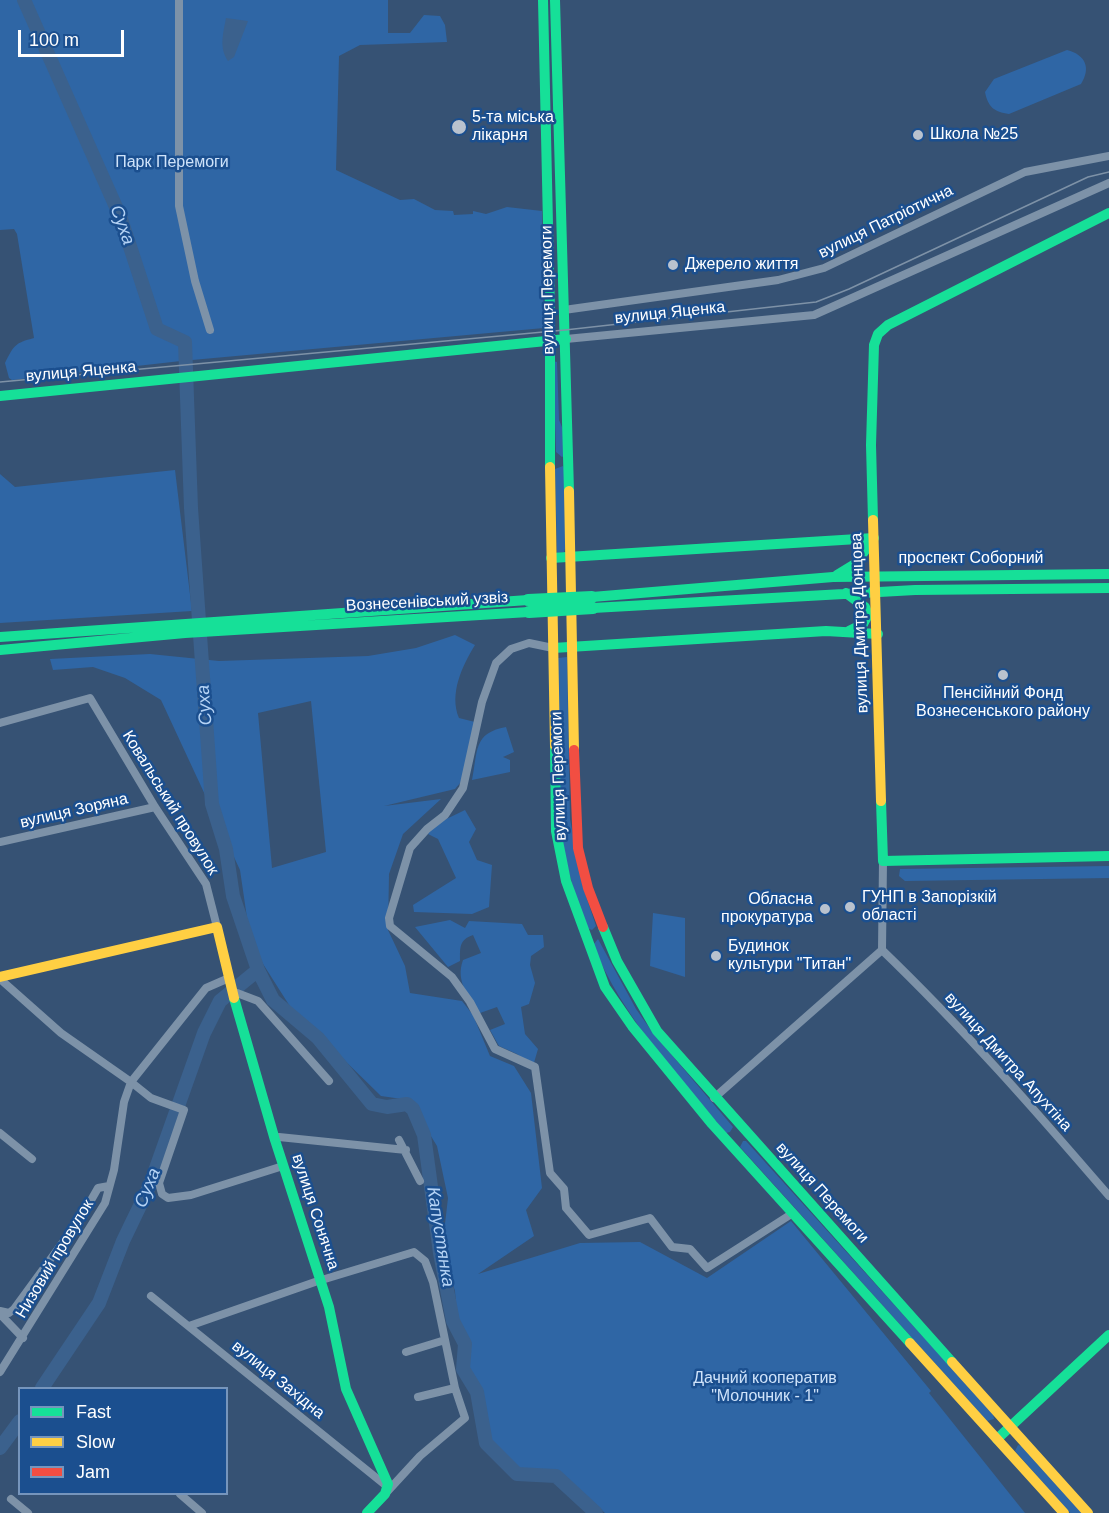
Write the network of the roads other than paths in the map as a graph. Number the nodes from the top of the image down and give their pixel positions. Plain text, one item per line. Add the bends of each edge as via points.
1 (179, 0) edge
2 (543, 0) edge
3 (555, 0) edge
4 (1109, 156) edge
5 (1109, 183) edge
6 (547, 199) junction
7 (562, 199) junction
8 (1109, 213) edge
9 (564, 310) junction
10 (210, 330) dead end
11 (566, 339) junction
12 (549, 340) junction
13 (0, 396) edge
14 (569, 460) junction
15 (552, 462) junction
16 (874, 538) junction
17 (569, 557) junction
18 (550, 558) junction
19 (1109, 574) edge
20 (874, 576) junction
21 (833, 577) junction
22 (1109, 588) edge
23 (875, 591) junction
24 (846, 593) junction
25 (593, 603) junction
26 (868, 615) junction
27 (849, 631) junction
28 (878, 634) junction
29 (4, 640) edge
30 (554, 648) junction
31 (573, 648) junction
32 (0, 723) edge
33 (154, 807) junction
34 (0, 842) edge
35 (1109, 856) edge
36 (883, 861) junction
37 (217, 927) junction
38 (605, 931) junction
39 (586, 938) junction
40 (882, 950) junction
41 (0, 978) edge
42 (231, 985) junction
43 (329, 1081) dead end
44 (132, 1082) junction
45 (714, 1098) junction
46 (744, 1131) junction
47 (0, 1133) edge
48 (275, 1140) junction
49 (399, 1140) dead end
50 (730, 1144) junction
51 (406, 1150) junction
52 (32, 1159) dead end
53 (283, 1166) junction
54 (420, 1181) dead end
55 (109, 1186) junction
56 (1109, 1197) edge
57 (793, 1213) junction
58 (320, 1281) junction
59 (151, 1296) dead end
60 (0, 1313) edge
61 (189, 1326) junction
62 (1109, 1335) edge
63 (23, 1338) junction
64 (446, 1340) junction
65 (406, 1352) dead end
66 (0, 1372) edge
67 (455, 1388) junction
68 (418, 1397) dead end
69 (1011, 1427) junction
70 (997, 1439) junction
71 (384, 1493) junction
72 (181, 1495) edge
73 (11, 1499) dead end
74 (28, 1513) edge
75 (202, 1513) edge
76 (367, 1513) edge
77 (1064, 1513) edge
78 (1088, 1513) edge

1 - 10 street via 178,206
2 - 6 main road, вулиця Перемоги
3 - 7 main road, вулиця Перемоги
4 - 9 street, вулиця Патріотична via 1025,172 824,268 778,280
5 - 11 street, вулиця Яценка via 814,315
6 - 7 main road
6 - 12 main road, вулиця Перемоги
7 - 9 main road, вулиця Перемоги
8 - 16 main road, вулиця Дмитра Донцова via 888,325 878,334 874,345 872,445
9 - 11 main road, вулиця Перемоги
11 - 12 main road, вулиця Яценка
11 - 14 main road, вулиця Перемоги
12 - 13 main road, вулиця Яценка
12 - 15 main road, вулиця Перемоги
14 - 15 main road
14 - 17 main road, вулиця Перемоги
15 - 18 main road, вулиця Перемоги
16 - 17 main road
16 - 20 main road, вулиця Дмитра Донцова
16 - 21 main road via 855,564
17 - 18 main road
17 - 31 main road, вулиця Перемоги
18 - 30 main road, вулиця Перемоги
19 - 20 main road, проспект Соборний
20 - 21 main road, проспект Соборний
20 - 23 main road, вулиця Дмитра Донцова
21 - 25 main road, Вознесенівський узвіз
22 - 23 main road, проспект Соборний
23 - 24 main road, проспект Соборний
23 - 28 main road, вулиця Дмитра Донцова
24 - 25 main road, Вознесенівський узвіз
24 - 26 main road via 865,607
25 - 29 main road, Вознесенівський узвіз, bridge
26 - 27 main road via 859,627
26 - 28 main road
27 - 28 main road
27 - 31 main road
28 - 36 main road, вулиця Дмитра Донцова
30 - 31 main road
30 - 39 main road, вулиця Перемоги via 556,831 566,881
30 - 57 street via 529,643 511,649 496,663 482,702 463,788 444,815 410,848 390,926 452,977 471,1002 495,1049 535,1067 550,1173 564,1189 566,1208 590,1235 650,1218 672,1247 690,1249 707,1268
31 - 38 main road, вулиця Перемоги via 578,848
32 - 33 street, Ковальський провулок via 90,698
33 - 34 street, вулиця Зоряна
33 - 37 street, Ковальський провулок via 206,884
35 - 36 main road
36 - 40 street, вулиця Дмитра Донцова
37 - 41 main road
37 - 42 main road, вулиця Сонячна
38 - 39 main road
38 - 45 main road, вулиця Перемоги via 627,980 657,1031
39 - 50 main road, вулиця Перемоги via 605,987 632,1026
40 - 45 street
40 - 56 street, вулиця Дмитра Апухтіна via 1015,1086
41 - 44 street via 61,1034
42 - 43 street via 237,993 258,1001
42 - 44 street, Низовий провулок via 206,987
42 - 48 main road, вулиця Сонячна
44 - 53 street via 151,1098 184,1110 159,1183 162,1194 168,1198 191,1195
44 - 55 street, Низовий провулок via 124,1102
45 - 46 main road, вулиця Перемоги
46 - 50 main road
46 - 69 main road, вулиця Перемоги
47 - 52 street
48 - 51 street via 279,1137
48 - 53 main road, вулиця Сонячна
49 - 51 street
50 - 57 main road, вулиця Перемоги
51 - 54 street
53 - 58 main road, вулиця Сонячна
55 - 60 street via 98,1188 14,1309
55 - 63 street, Низовий провулок via 105,1203
57 - 70 main road, вулиця Перемоги
58 - 61 street
58 - 64 street via 414,1252 424,1261 433,1282
58 - 71 main road, вулиця Сонячна via 336,1333 346,1389
59 - 61 street, вулиця Західна
60 - 63 street
61 - 71 street, вулиця Західна via 384,1484
62 - 69 main road
63 - 66 street, Низовий провулок
64 - 65 street
64 - 67 street
67 - 68 street
67 - 71 street via 465,1418
69 - 70 main road
69 - 78 main road, вулиця Перемоги
70 - 77 main road, вулиця Перемоги
71 - 76 main road
72 - 75 street
73 - 74 street

